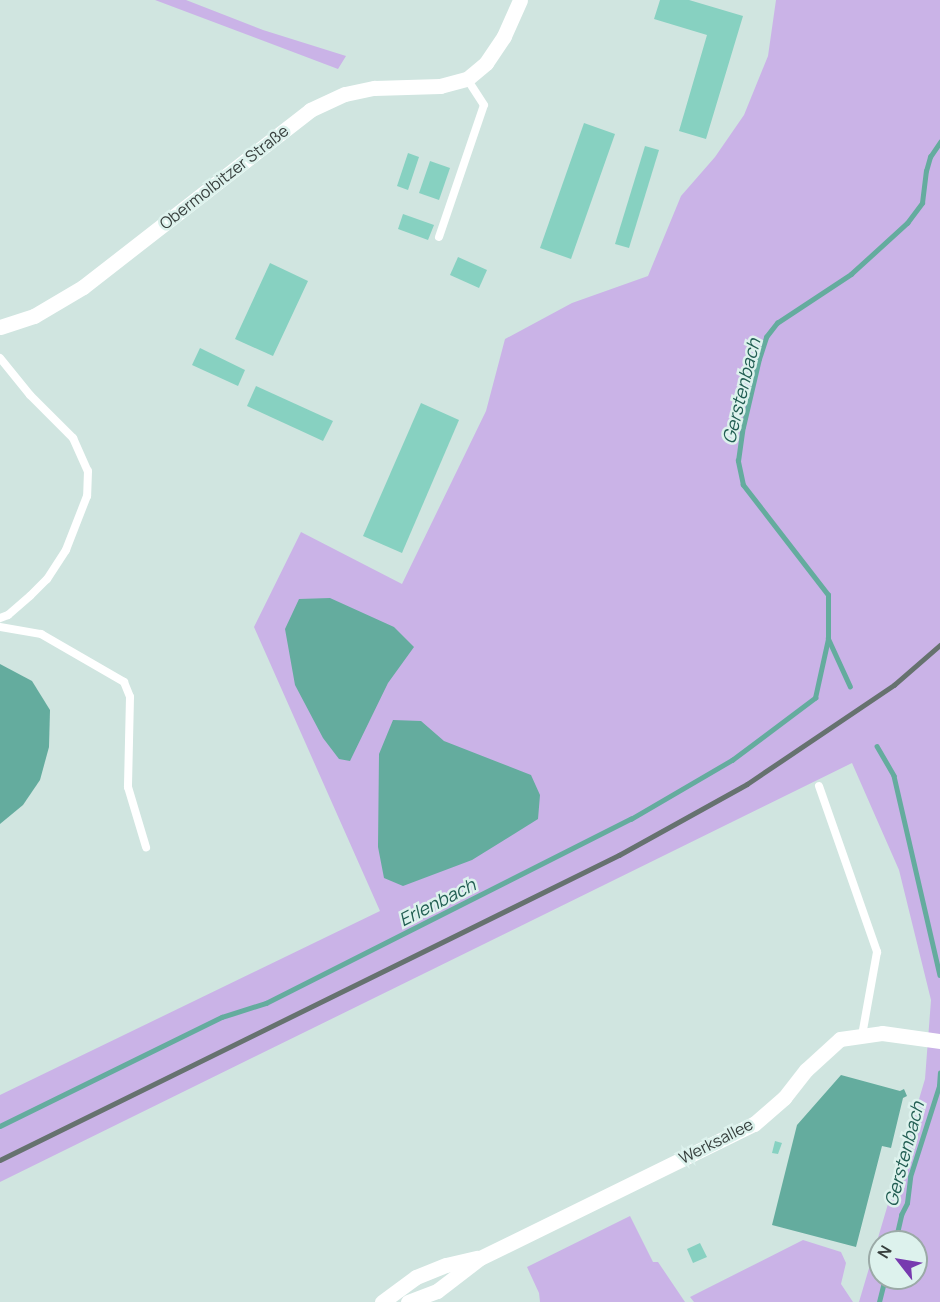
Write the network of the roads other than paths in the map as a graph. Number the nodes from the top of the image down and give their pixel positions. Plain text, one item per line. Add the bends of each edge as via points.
1 (520, 0) edge
2 (467, 79) junction
3 (439, 237) dead end
4 (0, 327) edge
5 (0, 357) edge
6 (0, 618) edge
7 (0, 627) edge
8 (819, 786) dead end
9 (146, 847) dead end
10 (862, 1035) junction
11 (940, 1041) edge
12 (480, 1258) junction
13 (382, 1302) edge
14 (408, 1302) edge

1 - 2 street, Obermolbitzer Straße via 504,36 486,63
2 - 3 lane via 484,105
2 - 4 street, Obermolbitzer Straße via 440,86 374,88 345,94 310,110 83,287 34,316
5 - 6 lane via 30,395 73,438 88,471 87,496 66,550 47,579
7 - 9 lane via 41,634 124,682 130,698 129,787
8 - 10 lane via 877,952
10 - 11 street, Werksallee via 882,1033
10 - 12 street, Werksallee via 840,1039 754,1124
12 - 13 street, Werksallee via 430,1270
12 - 14 street, Werksallee via 437,1291

